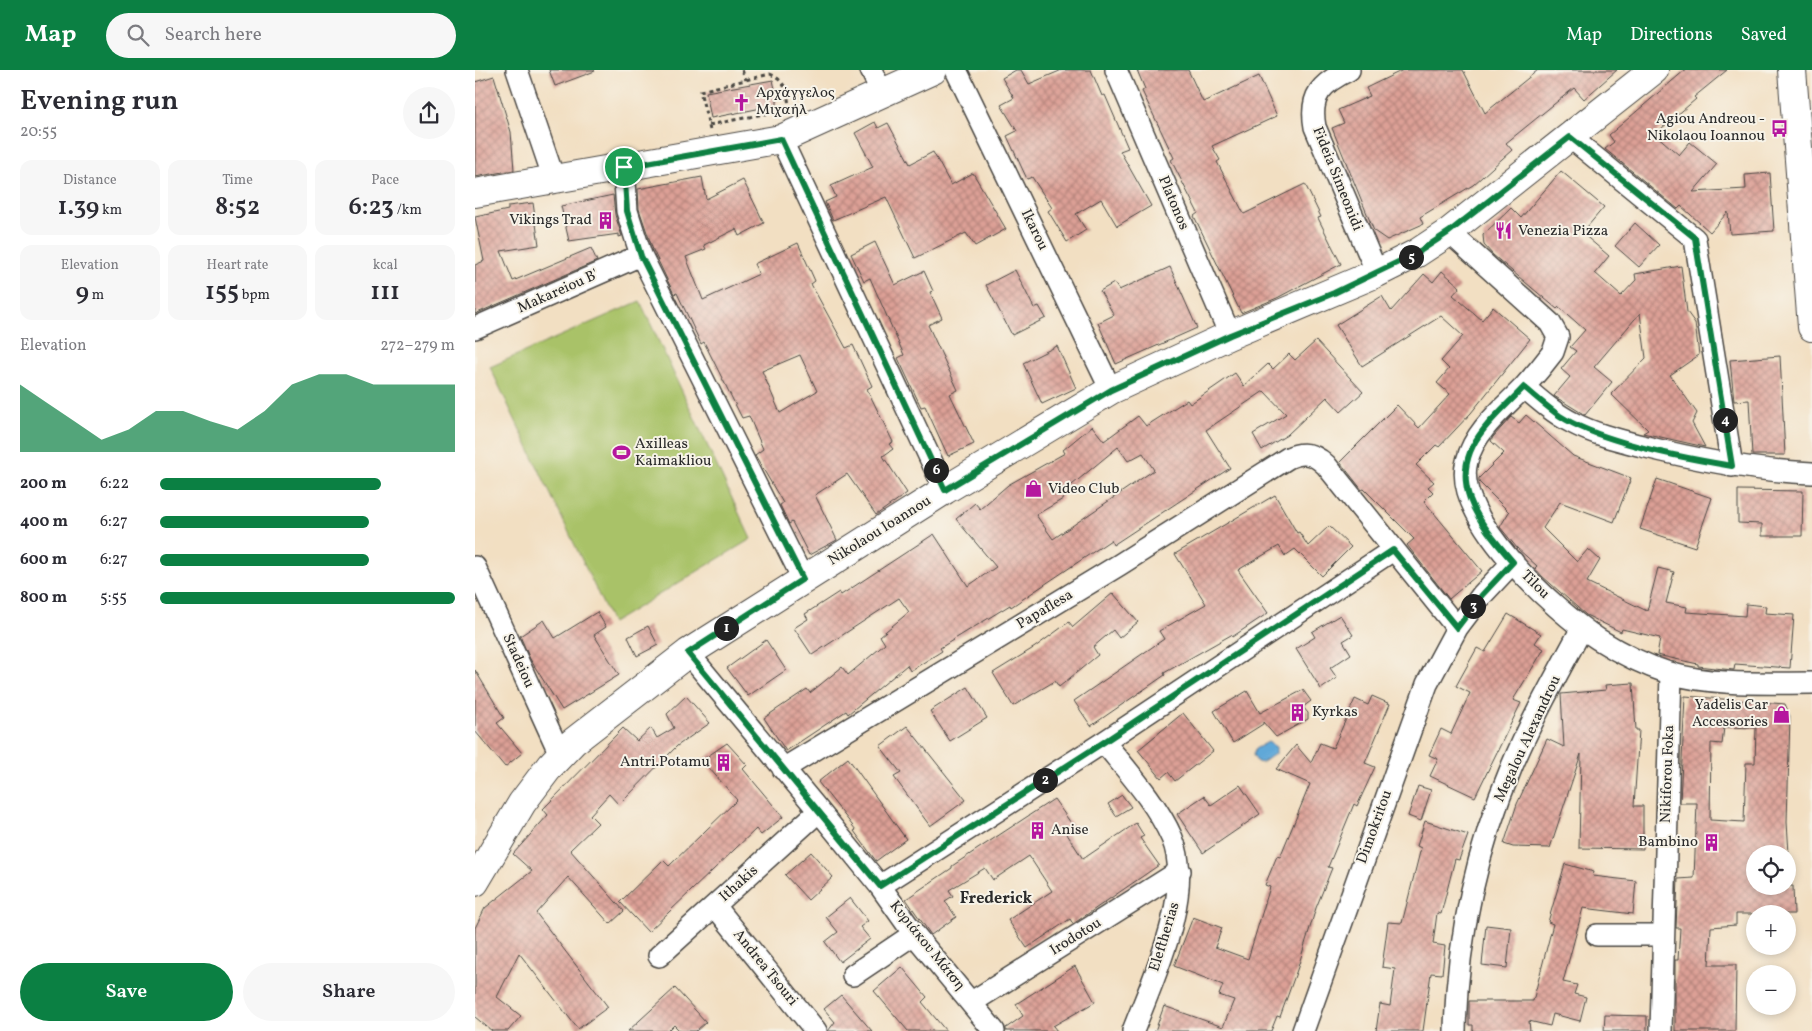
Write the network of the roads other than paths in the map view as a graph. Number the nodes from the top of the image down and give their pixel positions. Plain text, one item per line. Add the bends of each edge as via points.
1 (517, 70) edge
2 (933, 70) edge
3 (956, 70) edge
4 (1116, 70) edge
5 (1349, 70) edge
6 (1653, 70) edge
7 (1792, 70) edge
8 (877, 81) edge
9 (1570, 137) junction
10 (781, 139) junction
11 (624, 167) junction
12 (554, 179) junction
13 (475, 193) edge
14 (1449, 232) junction
15 (641, 256) junction
16 (1377, 273) junction
17 (475, 328) edge
18 (1812, 328) edge
19 (1230, 335) junction
20 (1524, 387) junction
21 (1111, 390) junction
22 (1732, 466) junction
23 (1812, 473) edge
24 (945, 490) junction
25 (1393, 550) junction
26 (1513, 562) junction
27 (475, 567) edge
28 (803, 579) junction
29 (1457, 628) junction
30 (1583, 628) junction
31 (688, 653) junction
32 (1671, 673) junction
33 (1812, 683) edge
34 (1104, 742) junction
35 (560, 754) junction
36 (783, 768) junction
37 (819, 811) junction
38 (1180, 871) junction
39 (475, 882) edge
40 (880, 886) junction
41 (715, 906) junction
42 (914, 934) junction
43 (1597, 934) dead end
44 (1663, 935) junction
45 (659, 956) dead end
46 (853, 975) dead end
47 (973, 1002) junction
48 (816, 1031) edge
49 (994, 1031) edge
50 (1133, 1031) edge
51 (1303, 1031) edge
52 (1455, 1031) edge
53 (1661, 1031) edge

1 - 12 street
2 - 8 street
3 - 21 street, Ikarou
4 - 19 street, Platonos
5 - 16 street, Fideia Simeonidi via 1324,85 1314,102 1313,116
6 - 9 street, Nikolaou Ioannou
7 - 18 street
8 - 10 street
9 - 14 street, Nikolaou Ioannou
9 - 22 street via 1695,238
10 - 11 street
10 - 24 street
11 - 12 street
11 - 15 street via 627,211
12 - 13 street
14 - 16 street, Nikolaou Ioannou
14 - 20 street, Tilou via 1555,330 1558,337 1553,352
15 - 17 street, Makareiou B'
15 - 28 street
16 - 19 street, Nikolaou Ioannou
19 - 21 street, Nikolaou Ioannou
20 - 22 street via 1559,415 1589,430 1697,460
20 - 26 street, Tilou via 1476,440 1468,456 1465,473 1468,496 1476,512 1486,530
21 - 24 street, Nikolaou Ioannou
22 - 23 street
24 - 28 street, Nikolaou Ioannou
25 - 29 street
25 - 34 street
25 - 36 street, Papaflesa via 1326,465 1313,454 1288,458 1119,565
26 - 29 street, Dimokritou
26 - 30 street, Tilou
27 - 35 street, Stadeiou
28 - 31 street, Nikolaou Ioannou
29 - 51 street, Dimokritou via 1438,660 1418,707
30 - 32 street, Tilou via 1631,658
30 - 52 street, Megalou Alexandrou via 1512,764 1483,844 1463,928
31 - 35 street, Nikolaou Ioannou
31 - 36 street, Κυριάκου Μάτση
32 - 33 street, Tilou via 1718,681
32 - 44 street, Nikiforou Foka
34 - 38 street, Eleftherias via 1165,824
34 - 40 street
35 - 39 street, Nikolaou Ioannou via 521,803
36 - 37 street, Κυριάκου Μάτση
37 - 40 street, Κυριάκου Μάτση
37 - 41 street, Ithakis
38 - 47 street, Irodotou
38 - 50 street, Eleftherias via 1171,922
40 - 42 street, Κυριάκου Μάτση
41 - 45 street, Ithakis
41 - 48 street, Andrea Tsouri
42 - 46 street
42 - 47 street, Κυριάκου Μάτση
43 - 44 street
44 - 53 street, Nikiforou Foka
47 - 49 street, Κυριάκου Μάτση

